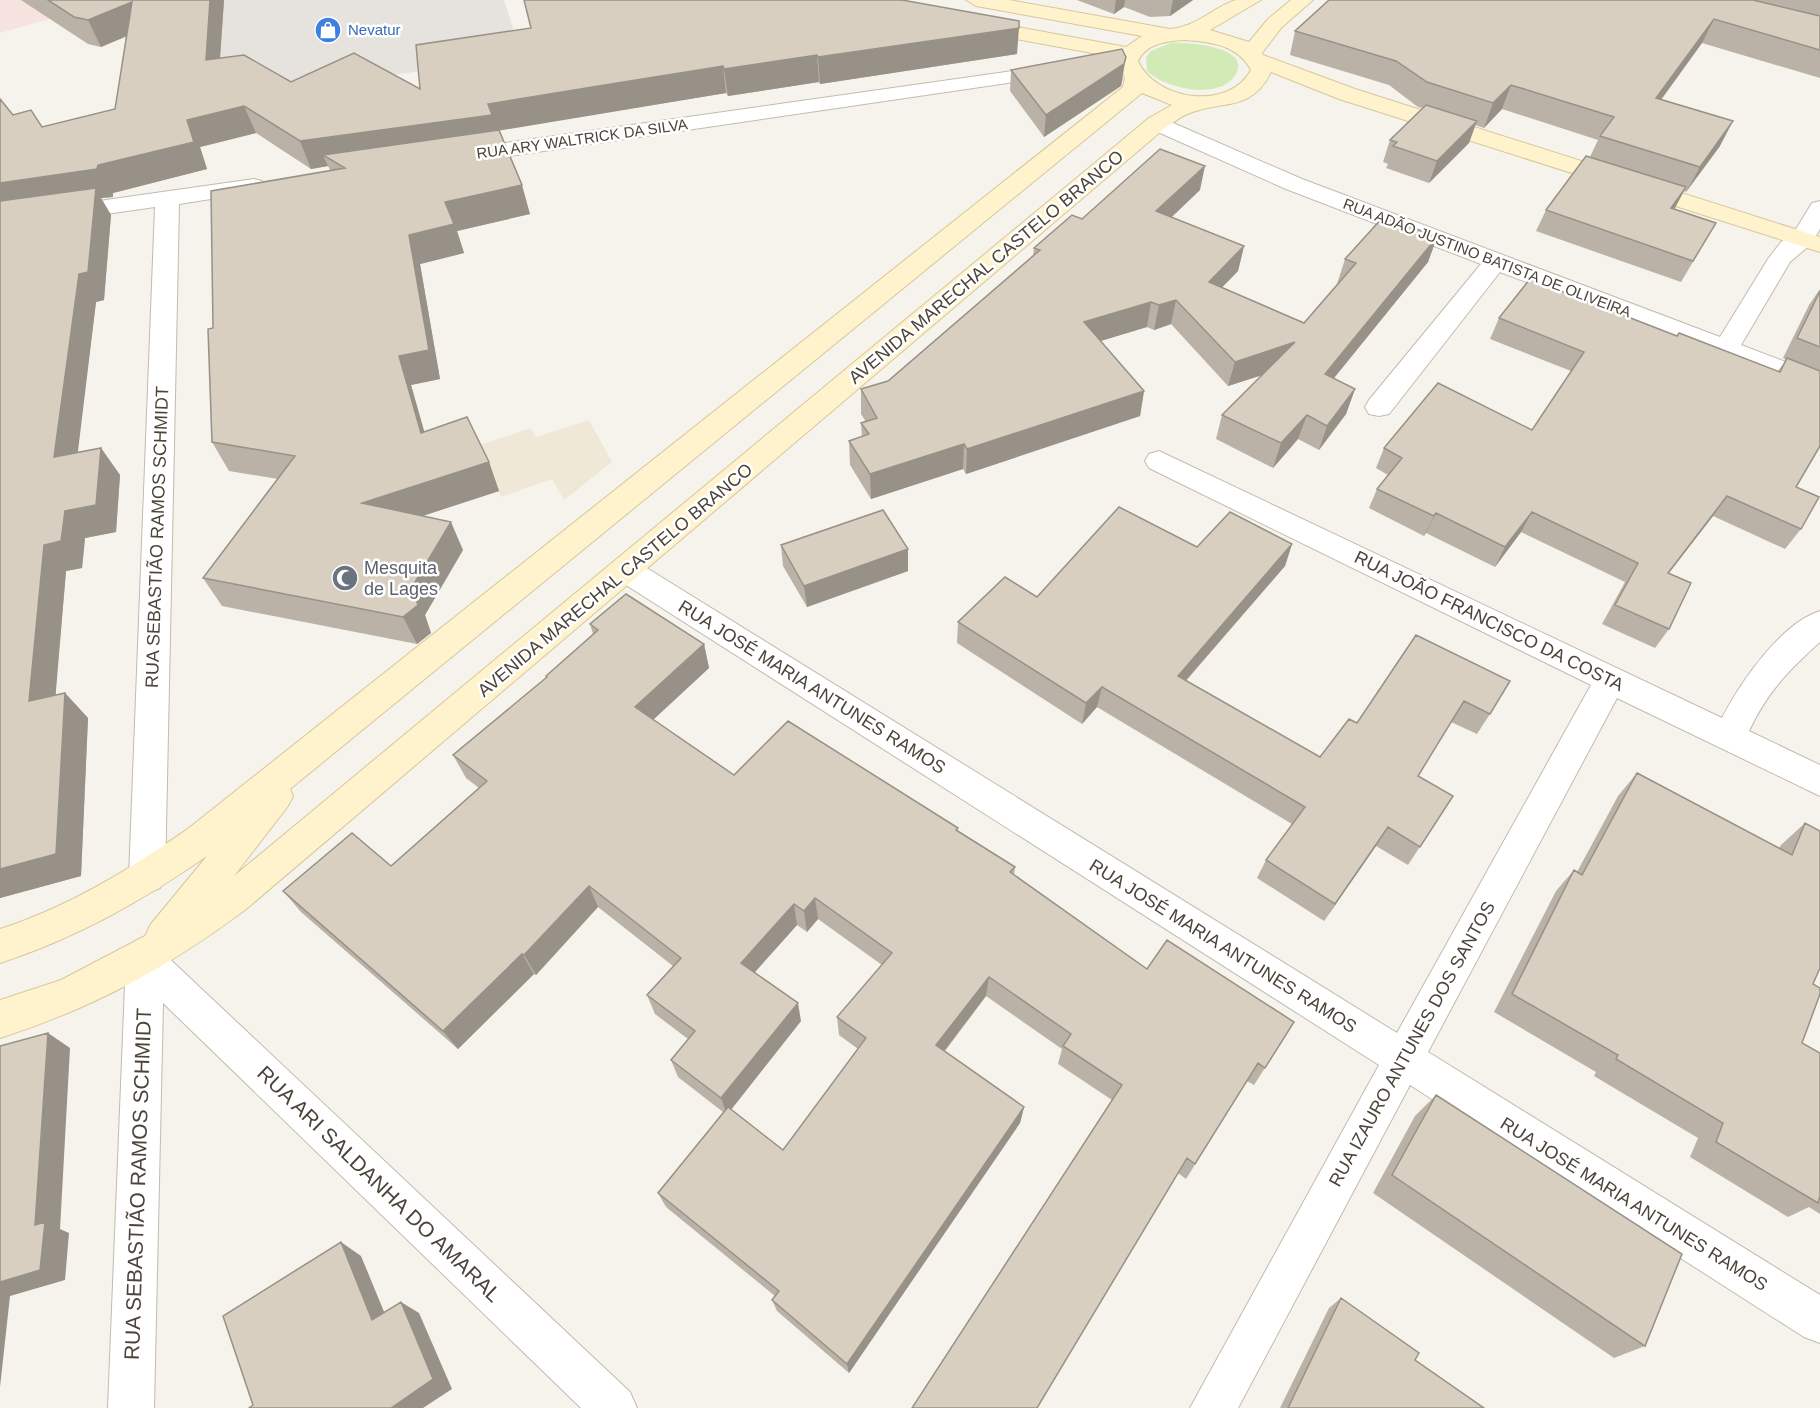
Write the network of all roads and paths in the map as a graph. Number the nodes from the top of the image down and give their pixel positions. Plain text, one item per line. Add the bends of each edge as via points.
1 (976, 0) edge
2 (1251, 0) edge
3 (1302, 0) edge
4 (954, 21) edge
5 (1177, 34) junction
6 (1058, 41) junction
7 (1254, 56) junction
8 (1131, 65) junction
9 (1076, 68) junction
10 (1252, 89) junction
11 (1347, 94) junction
12 (1204, 102) junction
13 (1157, 123) junction
14 (439, 159) edge
15 (273, 183) edge
16 (167, 198) junction
17 (1820, 208) edge
18 (0, 222) edge
19 (1811, 242) edge
20 (1496, 261) junction
21 (1726, 349) junction
22 (1820, 385) edge
23 (1378, 407) dead end
24 (1159, 461) dead end
25 (626, 570) junction
26 (1820, 622) edge
27 (1611, 680) junction
28 (1729, 737) junction
29 (313, 751) junction
30 (1820, 781) edge
31 (147, 877) junction
32 (0, 946) edge
33 (145, 960) junction
34 (0, 1019) edge
35 (1404, 1059) junction
36 (1820, 1321) edge
37 (131, 1408) edge
38 (614, 1408) edge
39 (1213, 1408) edge

1 - 5 main road
2 - 5 main road via 1217,20
3 - 7 main road via 1275,23
4 - 6 main road
5 - 7 main road via 1222,39
5 - 8 main road via 1139,46
6 - 8 main road
6 - 9 main road
7 - 10 main road via 1262,70
7 - 11 main road
8 - 9 street, RUA ARY WALTRICK DA SILVA
8 - 12 main road via 1163,96
8 - 29 main road via 1134,88 1127,96
9 - 14 street, RUA ARY WALTRICK DA SILVA
10 - 11 main road via 1310,89
10 - 12 main road via 1239,96
11 - 19 main road
12 - 13 main road, AVENIDA MARECHAL CASTELO BRANCO via 1180,109
13 - 20 street, RUA ADÃO JUSTINO BATISTA DE OLIVEIRA via 1294,184
13 - 25 main road, AVENIDA MARECHAL CASTELO BRANCO
15 - 16 street
16 - 18 street
16 - 31 street, RUA SEBASTIÃO RAMOS SCHMIDT
17 - 19 street
19 - 21 street via 1790,247 1780,259
20 - 21 street, RUA ADÃO JUSTINO BATISTA DE OLIVEIRA
20 - 23 street
21 - 22 street, RUA ADÃO JUSTINO BATISTA DE OLIVEIRA
24 - 27 street, RUA JOÃO FRANCISCO DA COSTA
25 - 33 main road, AVENIDA MARECHAL CASTELO BRANCO via 263,875 201,924
25 - 35 street, RUA JOSÉ MARIA ANTUNES RAMOS
26 - 28 street via 1770,668
27 - 28 street, RUA JOÃO FRANCISCO DA COSTA
27 - 35 street, RUA IZAURO ANTUNES DOS SANTOS
28 - 30 street, RUA JOÃO FRANCISCO DA COSTA
29 - 31 main road
29 - 33 main road
31 - 32 main road via 88,911 31,937
33 - 34 main road, AVENIDA MARECHAL CASTELO BRANCO via 75,992
33 - 37 street, RUA SEBASTIÃO RAMOS SCHMIDT
33 - 38 street, RUA ARI SALDANHA DO AMARAL
35 - 36 street, RUA JOSÉ MARIA ANTUNES RAMOS
35 - 39 street, RUA IZAURO ANTUNES DOS SANTOS

